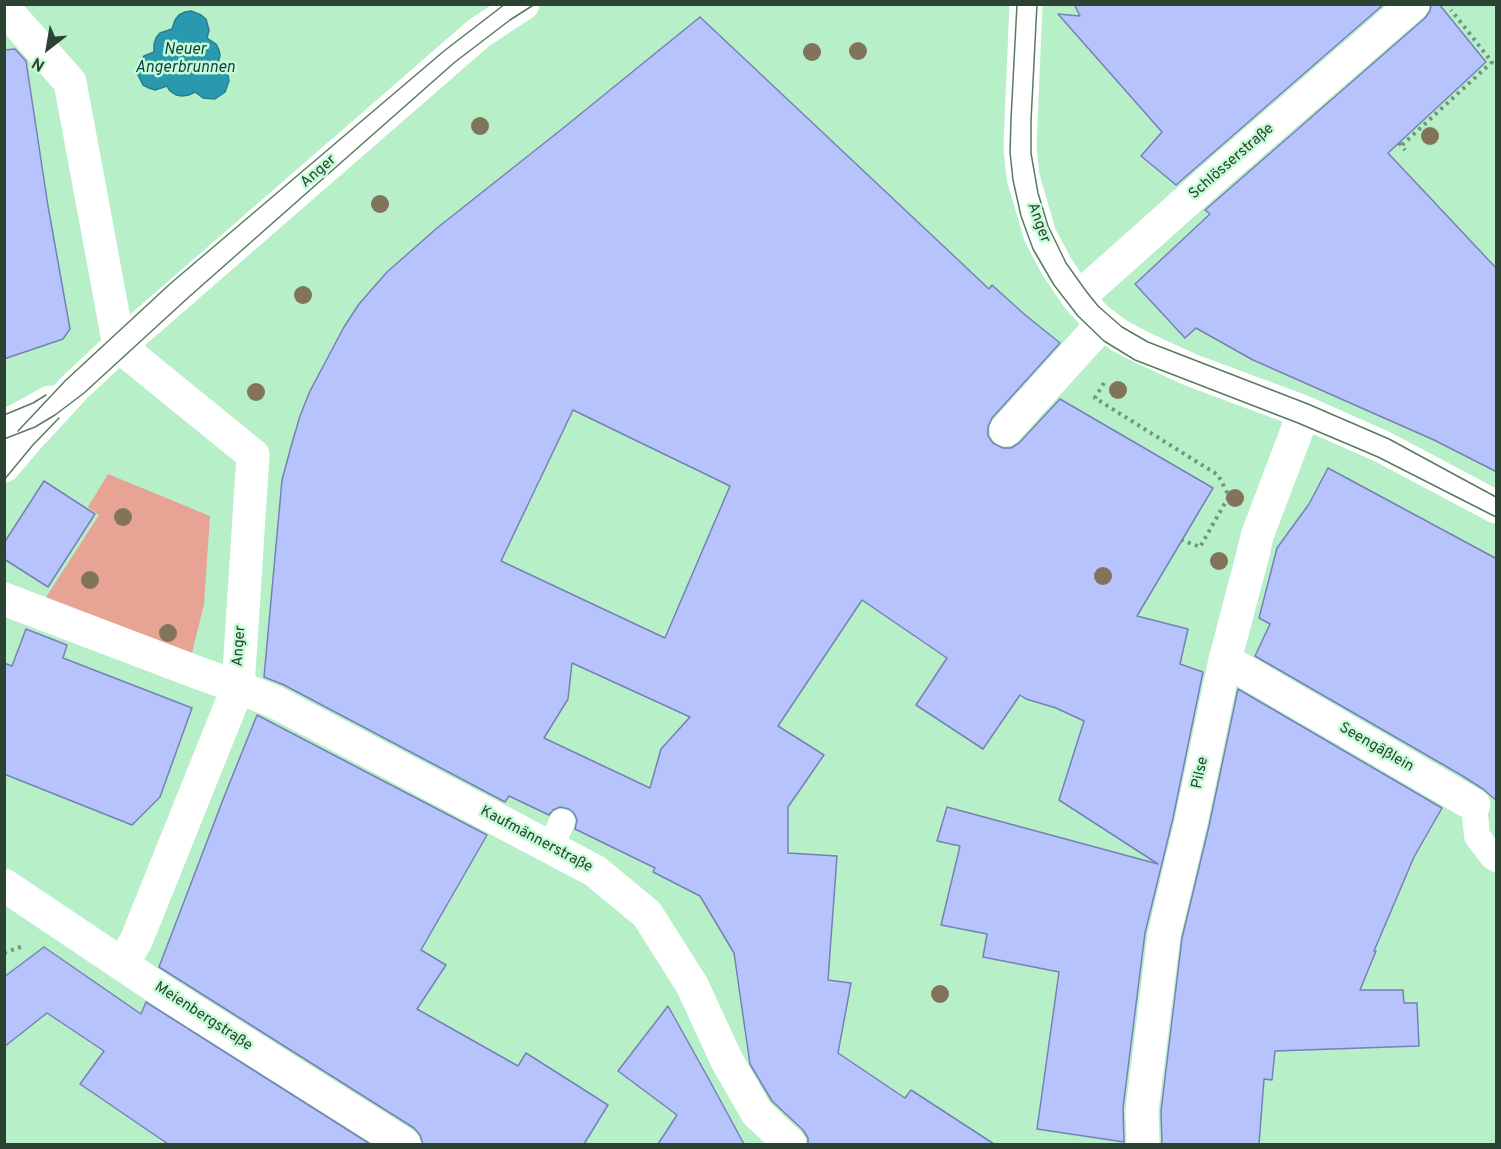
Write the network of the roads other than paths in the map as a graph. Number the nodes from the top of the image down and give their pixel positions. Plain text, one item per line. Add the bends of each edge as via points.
1 (523, 4) edge
2 (1026, 4) edge
3 (1413, 4) edge
4 (4, 8) edge
5 (19, 43) edge
6 (1078, 298) junction
7 (1115, 332) junction
8 (119, 346) junction
9 (75, 387) junction
10 (1304, 412) junction
11 (4, 425) edge
12 (1006, 429) dead end
13 (4, 466) edge
14 (1497, 507) edge
15 (4, 599) edge
16 (1225, 660) junction
17 (238, 687) junction
18 (1474, 804) joint
19 (1497, 859) edge
20 (4, 885) edge
21 (122, 964) junction
22 (404, 1144) edge
23 (789, 1144) edge
24 (1143, 1144) edge

1 - 8 street, Anger via 479,33
2 - 6 street, Anger via 1020,140 1023,177 1040,235
3 - 6 street, Schlösserstraße
4 - 5 street
5 - 8 street via 70,82
6 - 7 street
7 - 10 street via 1191,370
7 - 12 street
8 - 9 street, Anger
8 - 17 street, Anger via 253,455
9 - 11 street
9 - 13 street, Anger
10 - 14 street via 1383,447
10 - 16 street, Pilse via 1254,550
15 - 17 street, Anger
16 - 18 street, Seengäßlein
16 - 24 street, Pilse via 1164,935 1142,1110
17 - 21 street, Anger via 136,941
17 - 23 street, Kaufmännerstraße via 556,835 647,914 692,985 727,1061 757,1113
18 - 19 lane, Seengäßlein via 1477,836
20 - 21 street, Meienbergstraße
21 - 22 street, Meienbergstraße

